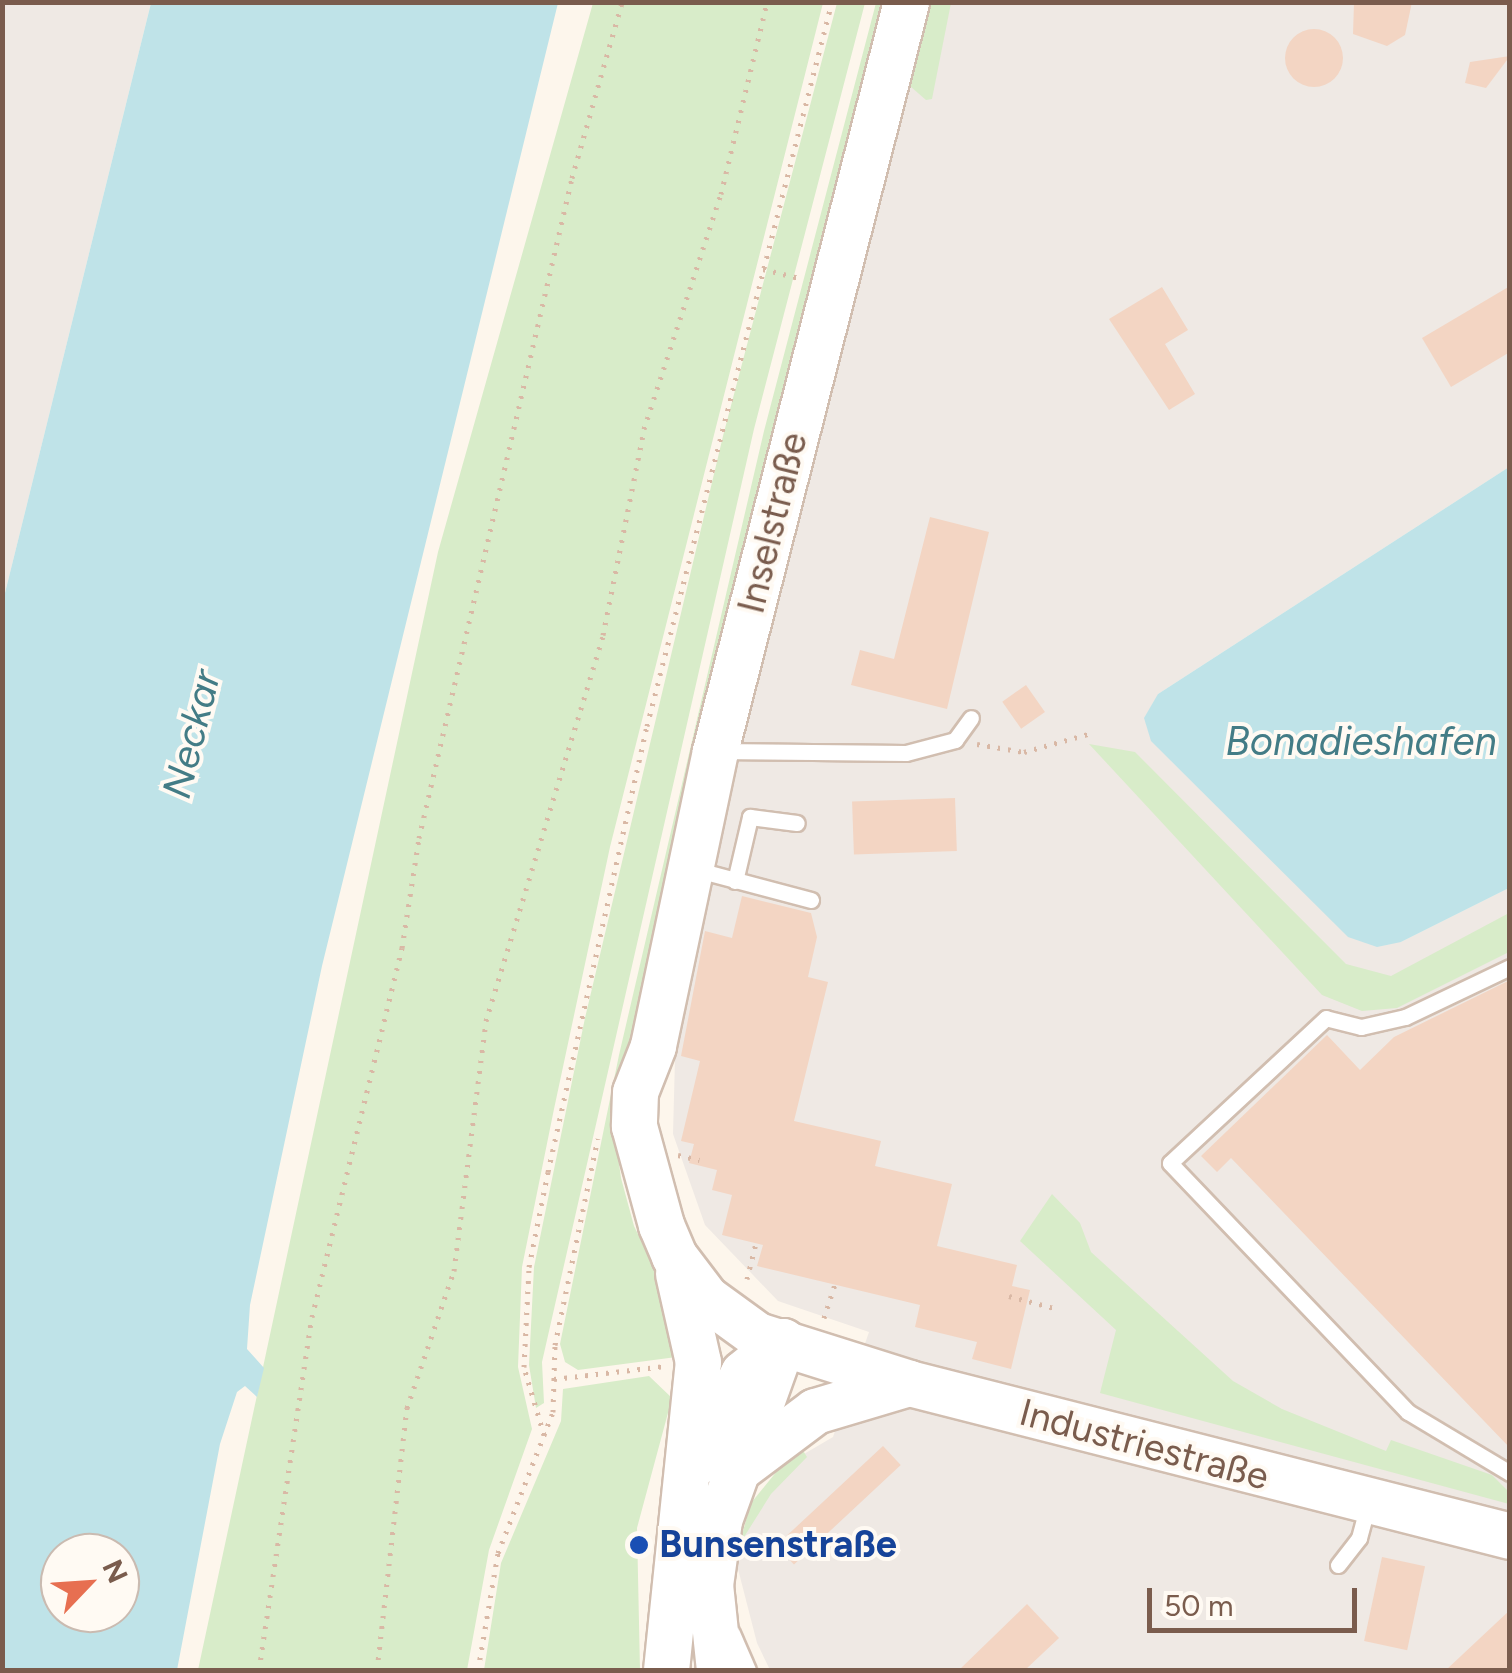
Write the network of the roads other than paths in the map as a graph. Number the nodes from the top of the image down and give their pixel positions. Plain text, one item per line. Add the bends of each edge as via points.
1 (906, 2) edge
2 (971, 718) dead end
3 (715, 750) junction
4 (797, 824) dead end
5 (689, 868) junction
6 (735, 881) junction
7 (811, 900) dead end
8 (1510, 966) edge
9 (652, 1046) junction
10 (674, 1256) junction
11 (783, 1341) junction
12 (908, 1383) junction
13 (740, 1469) junction
14 (1510, 1473) edge
15 (689, 1481) junction
16 (1368, 1504) junction
17 (1510, 1536) edge
18 (1338, 1565) dead end
19 (710, 1585) junction
20 (666, 1670) edge
21 (719, 1670) edge
22 (748, 1670) edge

1 - 3 street, Inselstraße
2 - 3 lane via 955,740 906,753
3 - 5 street, Inselstraße
4 - 6 lane via 750,817
5 - 6 lane
5 - 9 street, Inselstraße
6 - 7 lane
8 - 14 lane via 1404,1018 1361,1027 1326,1018 1170,1163 1408,1412
9 - 10 street, Inselstraße via 635,1092 634,1126 650,1198
9 - 11 street, Inselstraße via 661,1151 684,1216
10 - 11 street, Inselstraße via 734,1324
10 - 15 street via 698,1362
11 - 12 street, Industriestraße
11 - 13 street
11 - 15 street via 743,1373
12 - 13 street via 815,1411
12 - 16 street, Industriestraße
13 - 19 street via 719,1520
15 - 20 street via 673,1571
16 - 17 street, Industriestraße
16 - 18 lane via 1359,1538
19 - 21 street
19 - 22 lane

